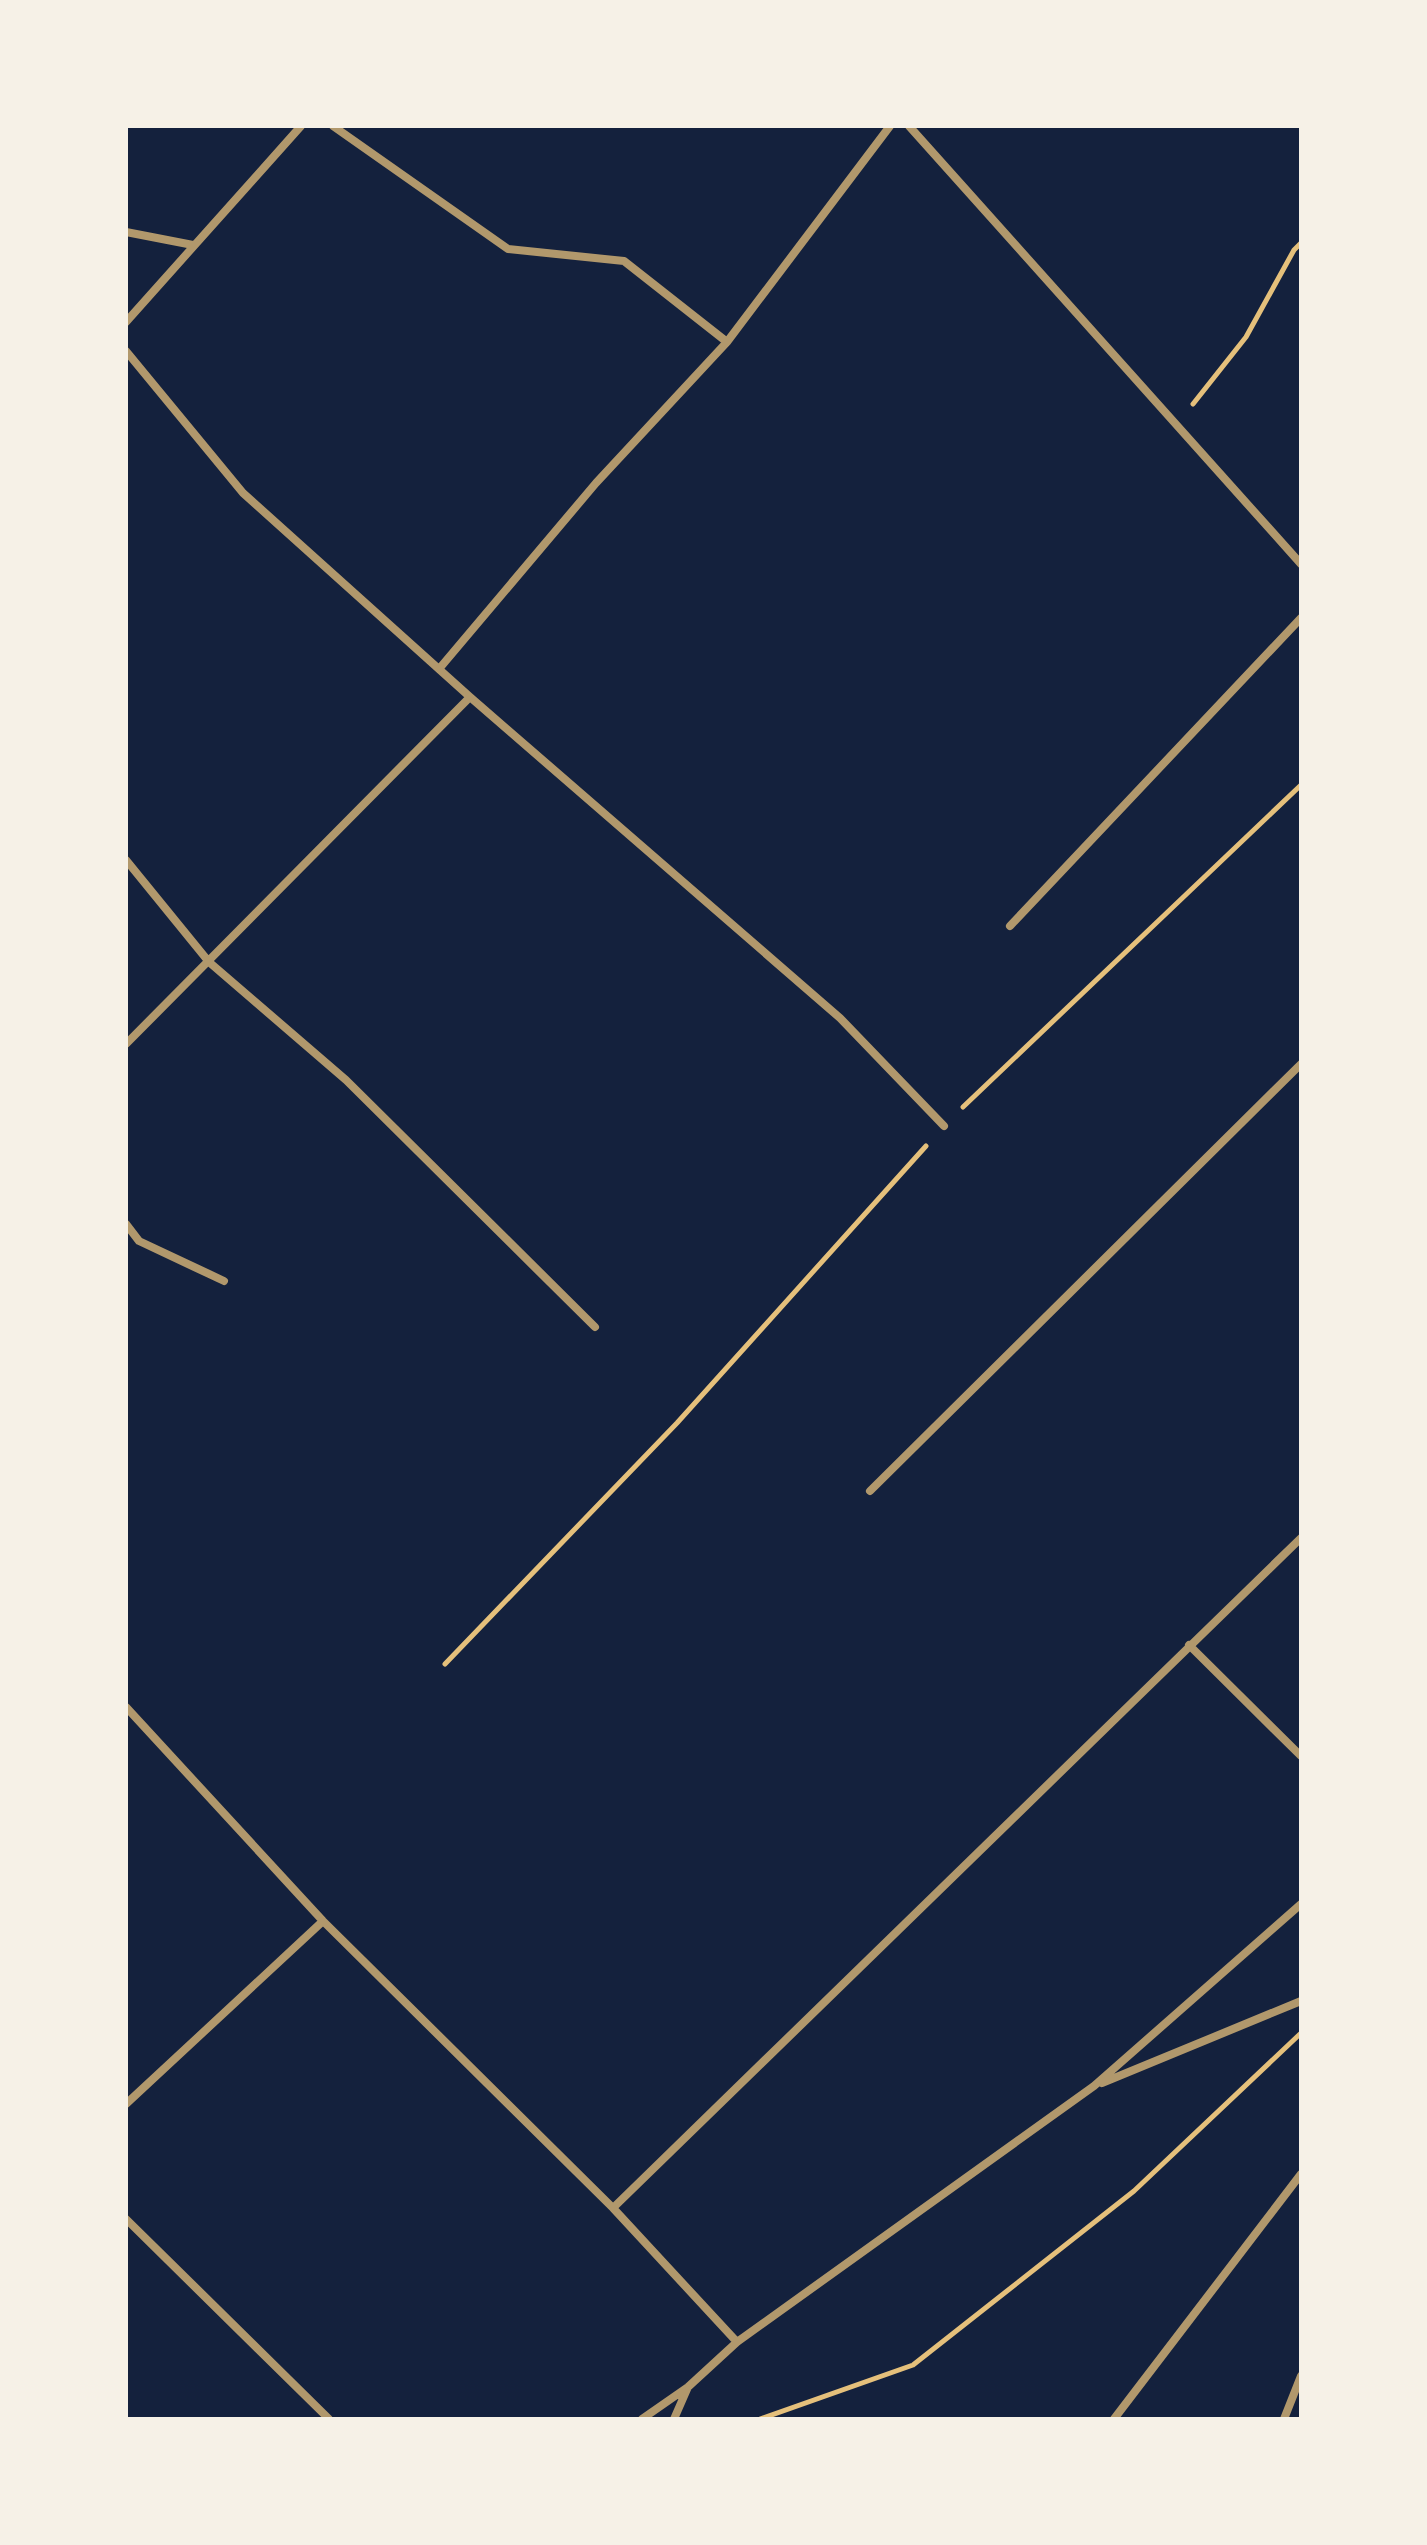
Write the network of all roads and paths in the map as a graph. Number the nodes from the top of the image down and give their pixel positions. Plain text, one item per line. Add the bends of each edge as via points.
1 (301, 126) edge
2 (333, 126) edge
3 (890, 126) edge
4 (909, 126) edge
5 (126, 232) edge
6 (1301, 243) edge
7 (193, 245) junction
8 (126, 322) edge
9 (727, 342) junction
10 (126, 351) edge
11 (1178, 423) junction
12 (1301, 564) edge
13 (1301, 618) edge
14 (439, 669) junction
15 (470, 697) junction
16 (1301, 785) edge
17 (126, 860) edge
18 (1010, 926) dead end
19 (209, 962) junction
20 (126, 1044) edge
21 (1301, 1064) edge
22 (944, 1126) junction
23 (126, 1224) edge
24 (224, 1281) dead end
25 (595, 1327) dead end
26 (870, 1491) dead end
27 (1301, 1538) edge
28 (1189, 1645) junction
29 (445, 1664) dead end
30 (126, 1707) edge
31 (1301, 1756) edge
32 (1301, 1904) edge
33 (323, 1921) junction
34 (1301, 2001) edge
35 (1301, 2033) edge
36 (1094, 2086) junction
37 (126, 2104) edge
38 (1301, 2178) edge
39 (613, 2208) junction
40 (126, 2219) edge
41 (737, 2342) junction
42 (1301, 2376) edge
43 (688, 2387) junction
44 (329, 2419) edge
45 (642, 2419) edge
46 (674, 2419) edge
47 (760, 2419) edge
48 (1114, 2419) edge
49 (1284, 2419) edge

1 - 7 street
2 - 9 street via 508,249 624,261
3 - 9 street
4 - 11 street
5 - 7 street
6 - 11 path via 1246,337
7 - 8 street
9 - 14 street via 596,483
10 - 14 street via 243,493
11 - 12 street
13 - 18 street
14 - 15 street
15 - 19 street
15 - 22 street via 840,1018
16 - 22 path
17 - 19 street
19 - 20 street
19 - 25 street via 346,1080
21 - 26 street
22 - 29 path via 677,1423
23 - 24 street via 139,1241
27 - 28 street
28 - 31 street
28 - 39 street
30 - 33 street
32 - 36 street
33 - 37 street
33 - 39 street
34 - 36 street
35 - 47 path via 1134,2191 913,2365
36 - 41 street
38 - 48 street
39 - 41 street
40 - 44 street
41 - 43 street
42 - 49 street
43 - 45 street
43 - 46 street

